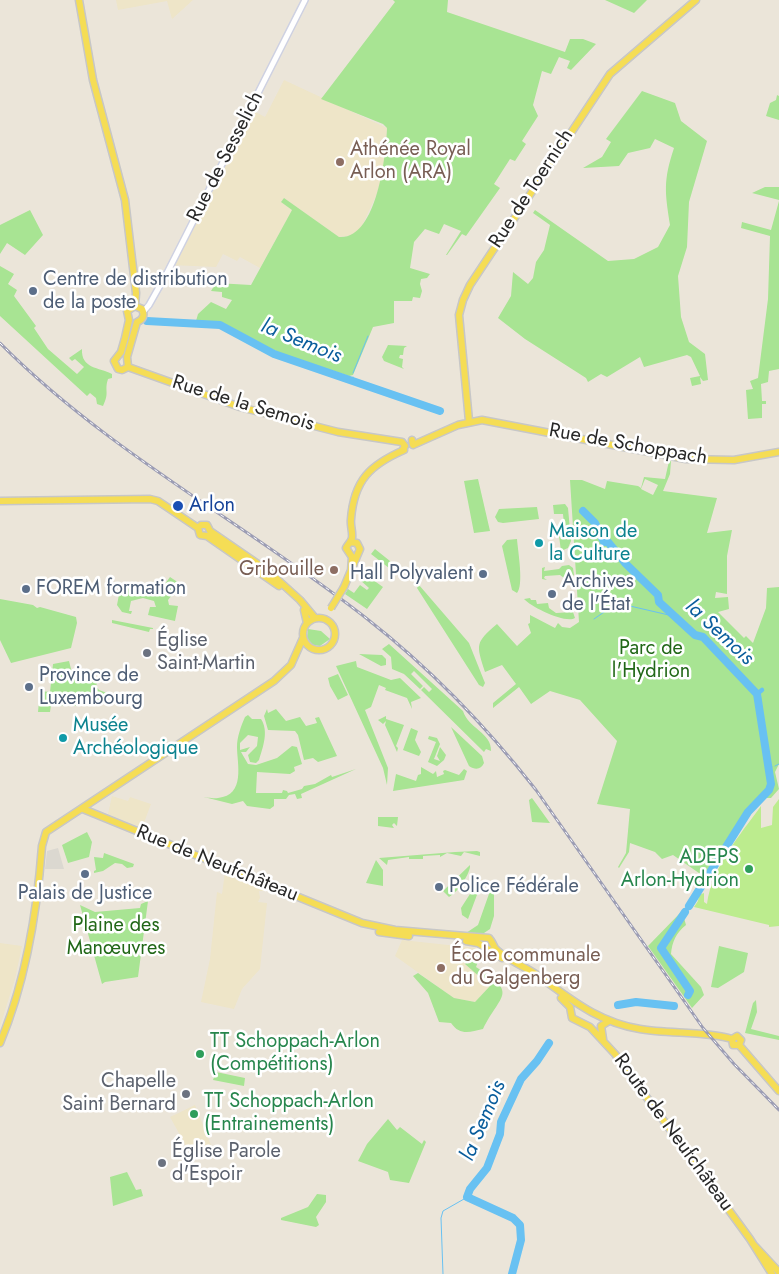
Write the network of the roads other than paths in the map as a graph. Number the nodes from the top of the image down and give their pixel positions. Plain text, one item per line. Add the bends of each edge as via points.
1 (78, 0) edge
2 (305, 0) edge
3 (696, 0) edge
4 (135, 306) junction
5 (143, 312) junction
6 (129, 320) junction
7 (137, 322) junction
8 (119, 355) junction
9 (127, 357) junction
10 (128, 366) junction
11 (469, 421) junction
12 (360, 436) junction
13 (370, 438) junction
14 (413, 444) junction
15 (402, 450) junction
16 (779, 452) edge
17 (0, 501) edge
18 (198, 530) junction
19 (353, 542) junction
20 (358, 553) junction
21 (350, 555) junction
22 (351, 572) junction
23 (331, 608) junction
24 (318, 618) junction
25 (307, 623) junction
26 (330, 623) junction
27 (303, 638) junction
28 (313, 648) junction
29 (295, 658) junction
30 (83, 809) junction
31 (350, 919) junction
32 (484, 938) junction
33 (492, 942) junction
34 (484, 947) junction
35 (580, 1007) junction
36 (571, 1010) junction
37 (597, 1015) junction
38 (585, 1016) junction
39 (578, 1020) junction
40 (609, 1021) junction
41 (590, 1027) junction
42 (604, 1040) junction
43 (0, 1042) edge
44 (779, 1091) edge
45 (752, 1242) junction
46 (779, 1272) edge
47 (772, 1274) edge

1 - 4 main road via 93,80 125,200
2 - 5 street, Rue de Sesselich via 171,265
3 - 11 main road, Rue de Toernich via 610,74 470,285 460,315
4 - 5 main road
4 - 6 main road via 127,311
5 - 7 main road via 143,317
6 - 7 main road
6 - 8 main road
7 - 9 main road
8 - 9 main road
8 - 10 main road via 114,359 114,366 120,370
9 - 10 main road
10 - 12 main road, Rue de la Semois via 217,401
11 - 14 main road, Rue de la Semois
11 - 16 main road, Rue de Schoppach via 487,420 671,457 715,460
12 - 13 main road, Rue de la Semois
12 - 14 main road, Rue de la Semois
13 - 14 main road, Rue de la Semois
13 - 15 main road, Rue de la Semois via 402,442 406,446
14 - 15 main road
15 - 19 main road via 375,465 365,475 353,498
17 - 18 main road via 154,499
18 - 24 main road via 201,525 207,525 212,532 268,571
18 - 25 main road via 201,536 207,536 294,597 307,614
19 - 20 main road via 360,547
19 - 21 main road via 346,548
20 - 21 main road
20 - 22 main road
21 - 22 main road
22 - 23 main road, bridge
23 - 24 main road
23 - 26 main road
24 - 25 main road
24 - 26 main road
25 - 27 main road
26 - 28 main road via 335,635 331,644 323,649
27 - 28 main road
27 - 29 main road
28 - 29 main road via 303,650
29 - 30 main road via 274,681
30 - 31 main road, Rue de Neufchâteau
30 - 43 main road via 46,832 23,976 18,998
31 - 32 main road, Rue de Neufchâteau via 381,928
31 - 34 main road, Rue de Neufchâteau via 382,932 467,941
32 - 33 main road via 490,938
32 - 34 main road
33 - 34 main road via 490,947
33 - 35 main road via 497,950
34 - 36 main road, Rue de Neufchâteau via 534,978 565,1001
35 - 36 main road
35 - 37 main road
35 - 38 main road, Route de Neufchâteau
36 - 39 main road, Rue de Neufchâteau via 572,1018
37 - 38 main road
37 - 40 main road
38 - 39 main road
38 - 41 main road, Route de Neufchâteau
39 - 41 main road, Route de Neufchâteau
40 - 42 main road via 600,1028
40 - 44 main road via 641,1029 741,1038 739,1045
41 - 42 main road, Route de Neufchâteau
42 - 45 main road, Route de Neufchâteau
45 - 46 main road, Route de Neufchâteau
45 - 47 main road, Route de Neufchâteau

